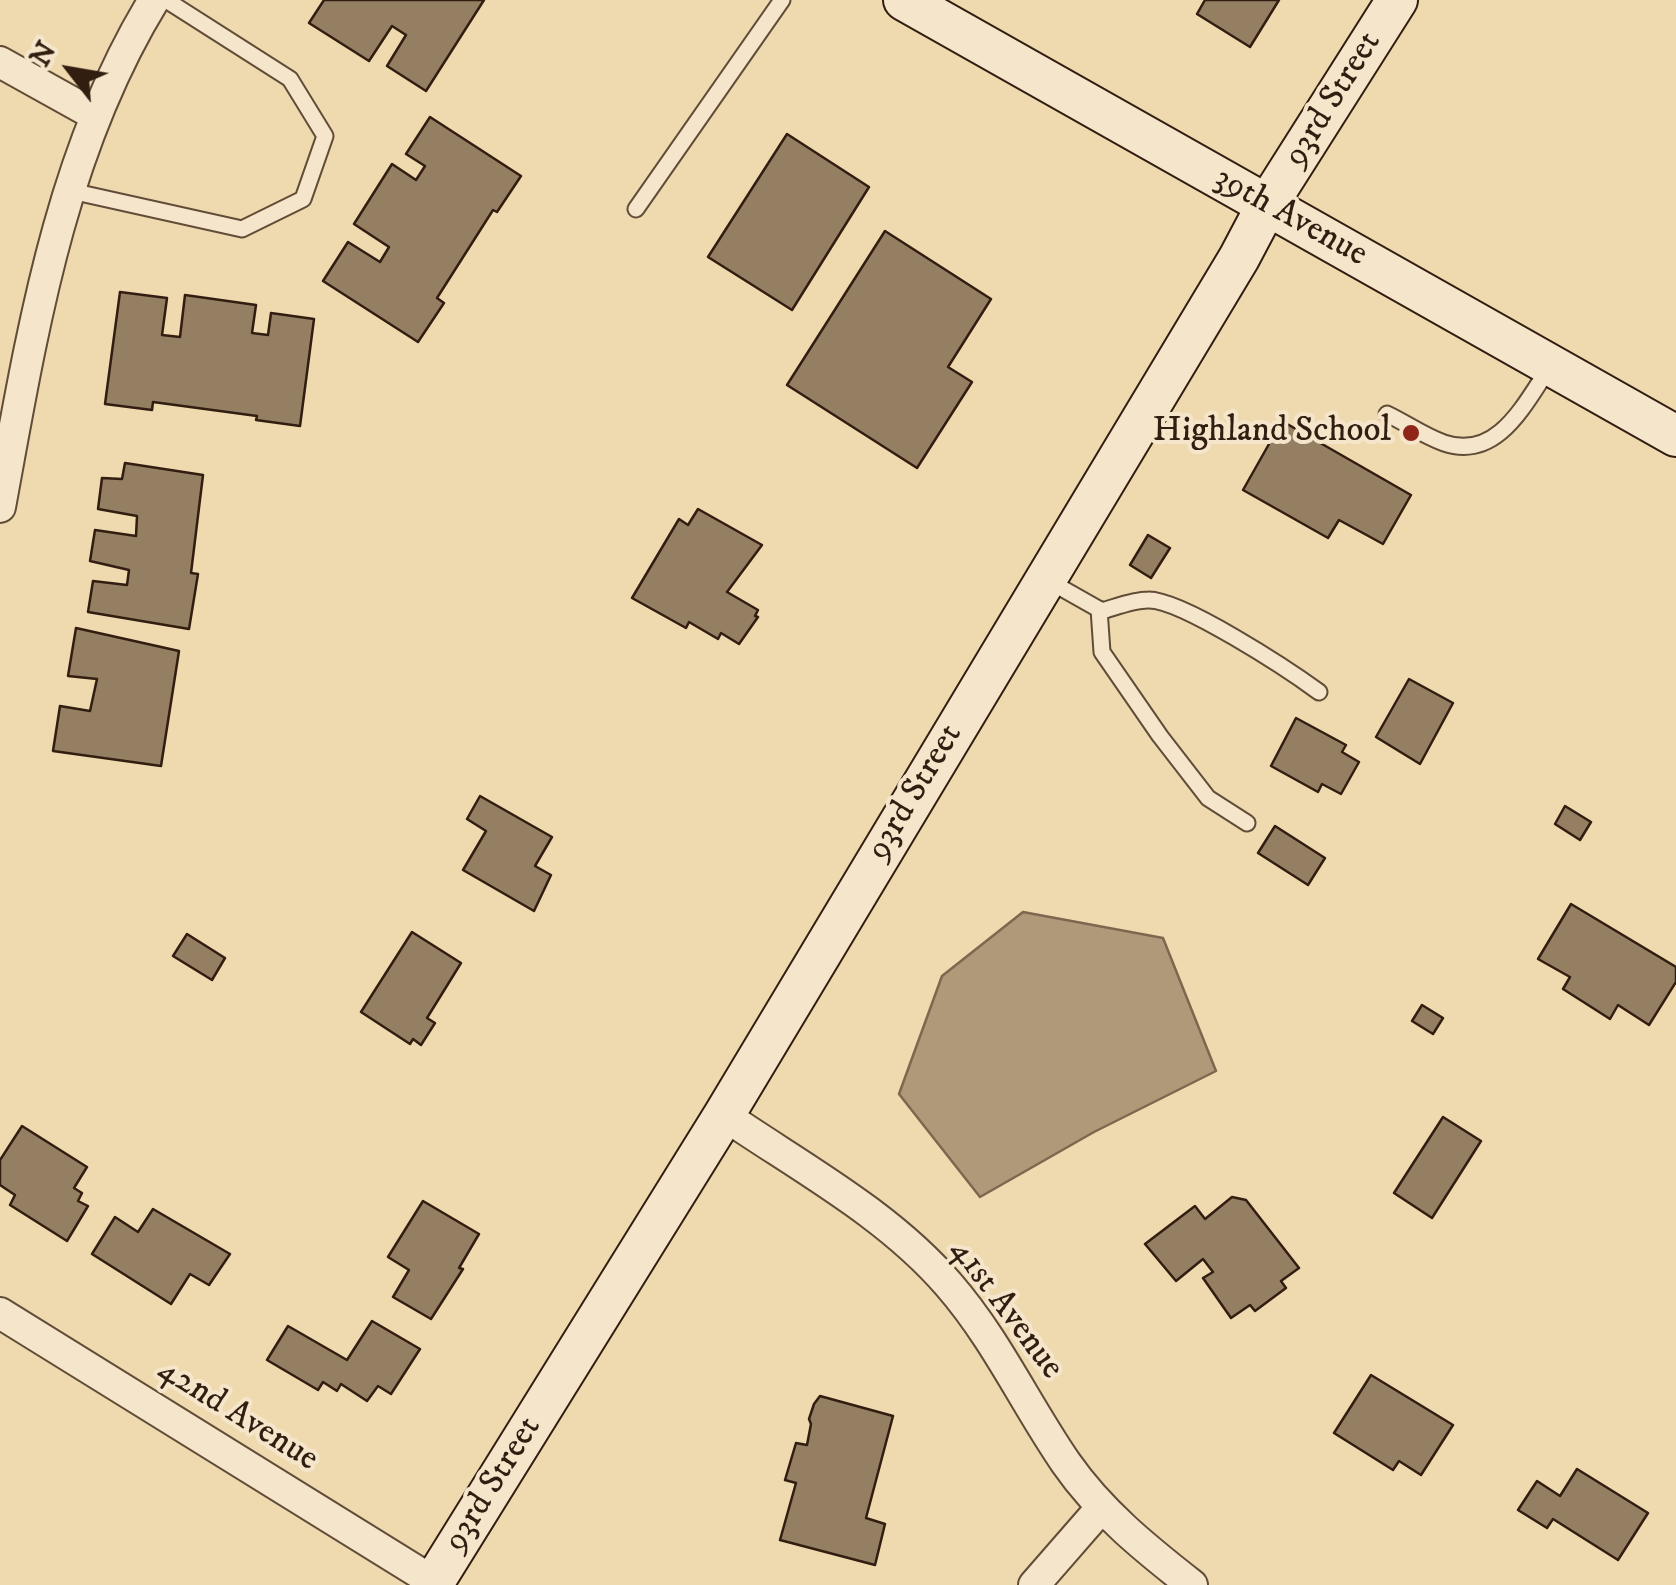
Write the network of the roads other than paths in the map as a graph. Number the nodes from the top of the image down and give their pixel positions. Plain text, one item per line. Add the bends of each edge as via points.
1 (154, 0) edge
2 (166, 0) edge
3 (782, 0) edge
4 (904, 0) edge
5 (1398, 0) edge
6 (0, 62) edge
7 (95, 116) junction
8 (71, 191) junction
9 (1267, 205) junction
10 (636, 209) dead end
11 (1551, 365) junction
12 (1388, 414) dead end
13 (1676, 436) edge
14 (0, 507) edge
15 (1046, 579) junction
16 (1099, 609) junction
17 (1319, 692) dead end
18 (1248, 823) dead end
19 (724, 1115) junction
20 (0, 1313) edge
21 (1102, 1507) junction
22 (433, 1584) edge
23 (1034, 1585) edge
24 (1192, 1585) edge

1 - 7 street
2 - 8 lane via 290,79 325,136 303,198 242,229
3 - 10 lane
4 - 9 street, 39th Avenue
5 - 9 street, 93rd Street
6 - 7 street
7 - 8 street
8 - 14 street via 39,293
9 - 11 street, 39th Avenue
9 - 15 street, 93rd Street
11 - 12 lane via 1514,421 1478,446 1442,442
11 - 13 street, 39th Avenue
15 - 16 lane
15 - 19 street, 93rd Street
16 - 17 lane via 1150,599 1168,605
16 - 18 lane via 1102,652 1160,736 1208,798
19 - 21 street, 41st Avenue via 893,1230 949,1284
19 - 22 street, 93rd Street
20 - 22 street, 42nd Avenue
21 - 23 street
21 - 24 street, 41st Avenue

